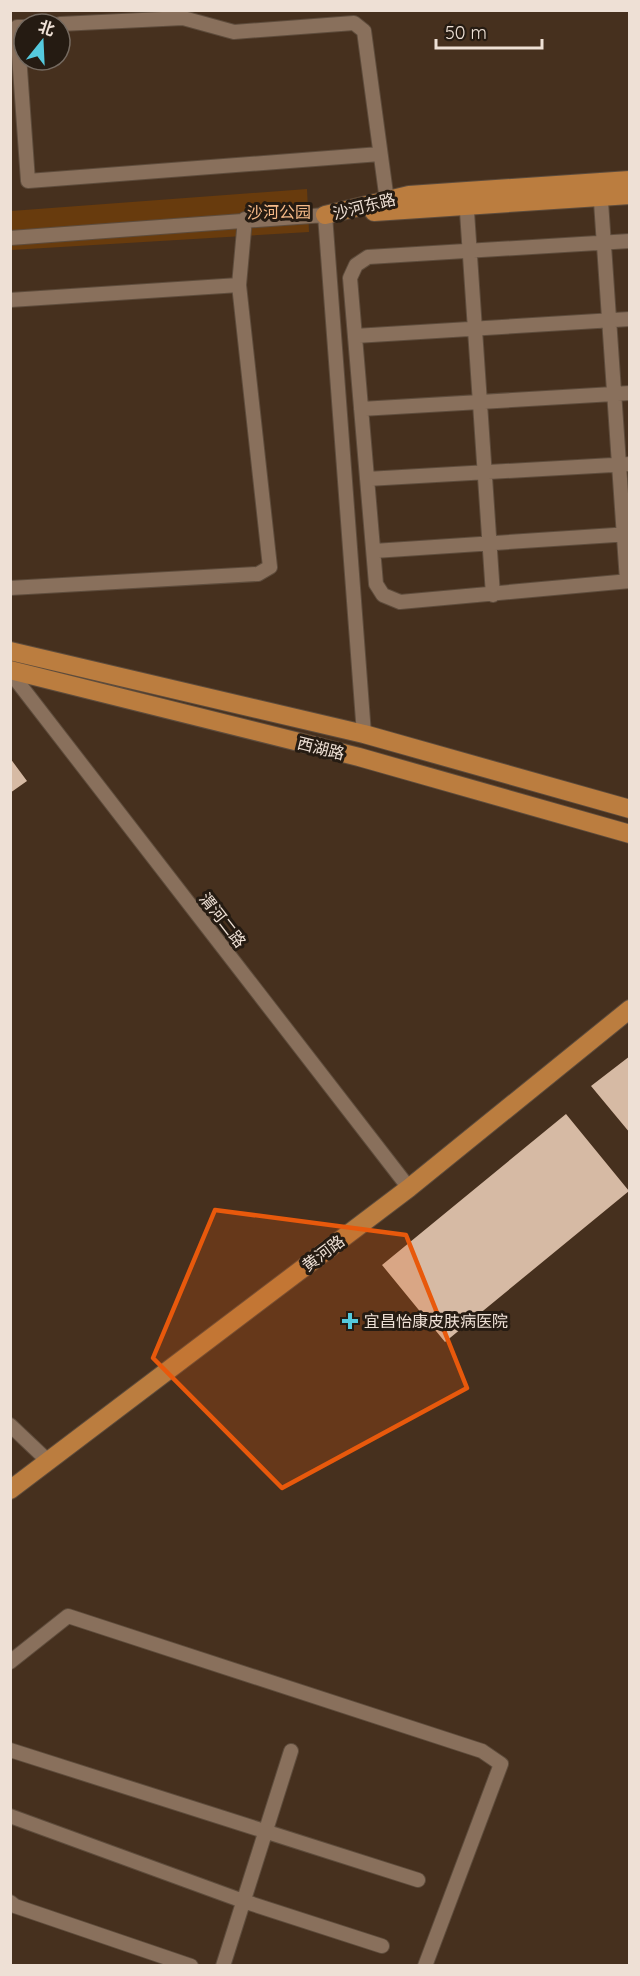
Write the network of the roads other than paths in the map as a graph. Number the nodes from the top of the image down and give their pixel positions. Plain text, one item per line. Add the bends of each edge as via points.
1 (72, 23) edge
2 (19, 72) edge
3 (380, 154) junction
4 (630, 180) edge
5 (601, 190) junction
6 (630, 195) edge
7 (466, 199) junction
8 (387, 201) junction
9 (325, 215) junction
10 (245, 219) junction
11 (10, 238) edge
12 (630, 241) edge
13 (604, 243) junction
14 (470, 250) junction
15 (239, 285) junction
16 (10, 300) edge
17 (630, 319) edge
18 (609, 320) junction
19 (475, 328) junction
20 (355, 336) junction
21 (630, 393) edge
22 (614, 394) junction
23 (480, 402) junction
24 (361, 409) junction
25 (624, 464) edge
26 (484, 472) junction
27 (367, 479) junction
28 (627, 534) edge
29 (489, 543) junction
30 (374, 550) junction
31 (628, 581) edge
32 (10, 588) edge
33 (493, 595) junction
34 (10, 651) edge
35 (10, 671) edge
36 (364, 734) junction
37 (630, 809) edge
38 (630, 834) edge
39 (630, 1009) edge
40 (409, 1188) junction
41 (10, 1425) edge
42 (48, 1461) junction
43 (10, 1490) edge
44 (10, 1662) edge
45 (10, 1750) edge
46 (291, 1751) dead end
47 (10, 1815) edge
48 (266, 1831) junction
49 (418, 1880) dead end
50 (243, 1901) junction
51 (10, 1902) edge
52 (382, 1946) dead end
53 (191, 1965) edge
54 (223, 1965) edge
55 (425, 1965) edge

1 - 3 street via 183,18 234,32 354,23 364,31
2 - 3 street via 28,182
3 - 8 street
4 - 5 main road, 沙河东路
5 - 6 main road, 沙河东路
5 - 7 main road, 沙河东路
5 - 13 street
7 - 8 main road, 沙河东路 via 410,195
7 - 9 main road, 沙河东路
7 - 14 street
8 - 9 main road, 沙河东路
9 - 10 street
9 - 36 street
10 - 11 street
10 - 15 street
12 - 13 street
13 - 14 street
13 - 18 street
14 - 19 street
14 - 20 street via 368,257 356,265 350,278
15 - 16 street
15 - 32 street via 270,567 258,574
17 - 18 street
18 - 19 street
18 - 22 street
19 - 20 street
19 - 23 street
20 - 24 street
21 - 22 street
22 - 23 street
22 - 25 street
23 - 24 street
23 - 26 street
24 - 27 street
25 - 26 street
25 - 28 street
26 - 27 street
26 - 29 street
27 - 30 street
28 - 29 street
28 - 31 street
29 - 30 street
29 - 33 street
30 - 33 street via 376,584 383,595 400,602
31 - 33 street
34 - 36 main road, 西湖路
35 - 38 main road, 西湖路 via 359,757
35 - 40 street, 渭河二路
36 - 37 main road, 西湖路
39 - 40 main road, 黄河路
40 - 42 main road, 黄河路
41 - 42 street
42 - 43 main road, 黄河路
44 - 55 street via 68,1616 482,1750 501,1764
45 - 48 street
46 - 48 street
47 - 50 street
48 - 49 street
48 - 50 street
50 - 52 street
50 - 54 street
51 - 53 street

